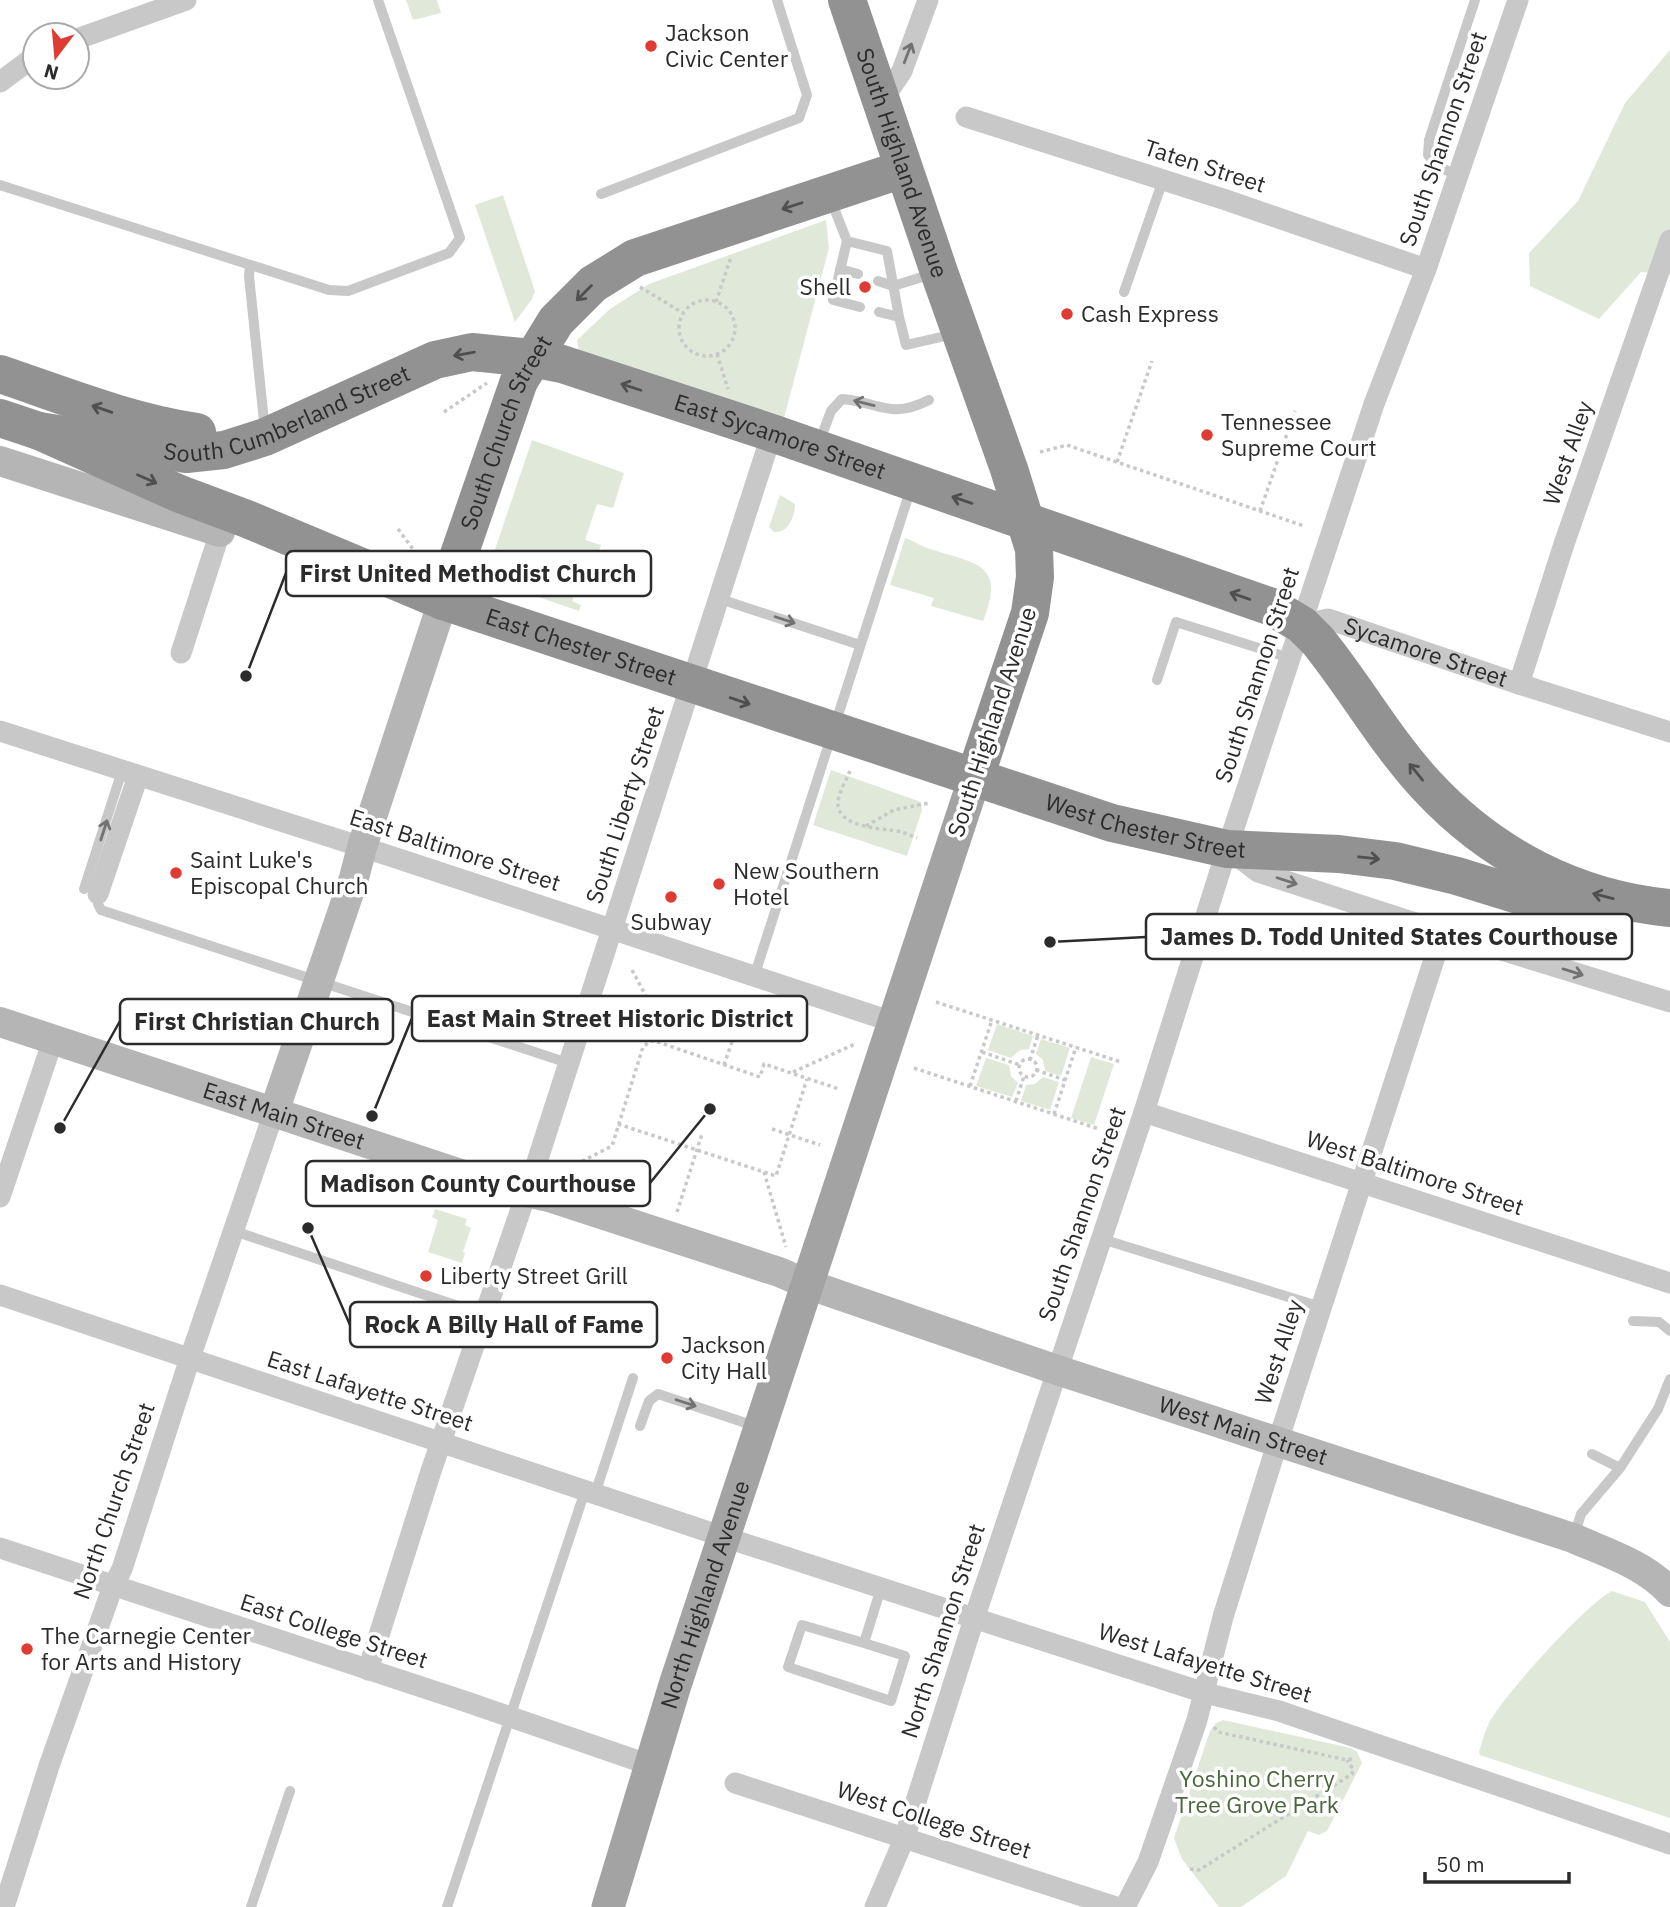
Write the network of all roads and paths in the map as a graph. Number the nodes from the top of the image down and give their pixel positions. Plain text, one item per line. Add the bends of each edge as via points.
1 (186, 0) edge
2 (378, 0) edge
3 (777, 0) edge
4 (928, 0) edge
5 (1475, 0) edge
6 (1518, 0) edge
7 (856, 3) edge
8 (163, 4) edge
9 (91, 33) edge
10 (21, 66) edge
11 (0, 82) edge
12 (881, 102) junction
13 (966, 117) dead end
14 (903, 169) junction
15 (1458, 176) junction
16 (1163, 180) junction
17 (0, 186) edge
18 (601, 194) dead end
19 (828, 194) junction
20 (1670, 240) edge
21 (847, 241) junction
22 (733, 251) dead end
23 (250, 264) junction
24 (840, 269) junction
25 (1426, 269) junction
26 (939, 272) junction
27 (858, 274) dead end
28 (878, 281) dead end
29 (638, 286) dead end
30 (893, 286) junction
31 (1125, 292) dead end
32 (716, 302) junction
33 (860, 307) dead end
34 (879, 312) dead end
35 (683, 313) junction
36 (899, 317) junction
37 (960, 333) junction
38 (717, 354) junction
39 (532, 358) junction
40 (1152, 361) dead end
41 (0, 374) edge
42 (489, 382) dead end
43 (729, 393) dead end
44 (929, 400) dead end
45 (1295, 411) dead end
46 (444, 412) dead end
47 (0, 418) edge
48 (40, 431) junction
49 (772, 433) junction
50 (265, 437) junction
51 (817, 449) junction
52 (1041, 452) dead end
53 (0, 461) edge
54 (1117, 462) junction
55 (913, 482) junction
56 (1260, 511) junction
57 (1026, 523) junction
58 (1304, 526) dead end
59 (398, 529) dead end
60 (220, 532) junction
61 (427, 566) dead end
62 (387, 579) junction
63 (720, 599) junction
64 (443, 601) junction
65 (1296, 642) junction
66 (860, 645) junction
67 (181, 653) dead end
68 (1157, 680) dead end
69 (1519, 684) junction
70 (693, 685) junction
71 (0, 731) edge
72 (832, 731) junction
73 (1670, 732) edge
74 (850, 771) dead end
75 (130, 773) junction
76 (975, 777) junction
77 (929, 803) dead end
78 (865, 826) junction
79 (917, 838) dead end
80 (362, 847) junction
81 (1227, 849) junction
82 (91, 891) joint
83 (1670, 908) edge
84 (611, 929) junction
85 (1443, 932) junction
86 (1670, 932) edge
87 (632, 970) dead end
88 (754, 977) junction
89 (317, 981) junction
90 (936, 1002) dead end
91 (1670, 1002) edge
92 (744, 1007) dead end
93 (992, 1020) junction
94 (0, 1022) edge
95 (893, 1022) junction
96 (1038, 1035) junction
97 (53, 1040) junction
98 (655, 1041) junction
99 (855, 1044) dead end
100 (1076, 1047) junction
101 (981, 1052) junction
102 (1030, 1060) junction
103 (1121, 1062) dead end
104 (568, 1063) junction
105 (724, 1065) junction
106 (1020, 1065) junction
107 (914, 1068) dead end
108 (1036, 1070) junction
109 (791, 1073) junction
110 (1024, 1076) junction
111 (807, 1079) junction
112 (1065, 1080) junction
113 (970, 1086) junction
114 (839, 1089) dead end
115 (1016, 1101) junction
116 (274, 1112) junction
117 (1144, 1112) junction
118 (1054, 1114) junction
119 (618, 1124) junction
120 (772, 1129) dead end
121 (1099, 1129) dead end
122 (702, 1134) dead end
123 (789, 1135) junction
124 (820, 1145) dead end
125 (697, 1150) junction
126 (764, 1172) junction
127 (556, 1175) dead end
128 (1361, 1184) junction
129 (526, 1192) junction
130 (0, 1197) edge
131 (675, 1218) dead end
132 (234, 1231) junction
133 (1102, 1239) junction
134 (786, 1247) dead end
135 (1670, 1283) edge
136 (807, 1284) junction
137 (0, 1295) edge
138 (1321, 1307) junction
139 (485, 1315) junction
140 (1633, 1321) dead end
141 (1670, 1331) edge
142 (190, 1358) junction
143 (1057, 1370) junction
144 (633, 1378) dead end
145 (1670, 1378) edge
146 (640, 1426) dead end
147 (760, 1427) junction
148 (1278, 1441) junction
149 (442, 1443) junction
150 (1592, 1454) dead end
151 (1620, 1468) junction
152 (590, 1492) junction
153 (724, 1537) junction
154 (1573, 1538) junction
155 (0, 1548) edge
156 (1666, 1581) edge
157 (113, 1586) junction
158 (881, 1588) junction
159 (974, 1619) junction
160 (864, 1643) junction
161 (368, 1670) junction
162 (1205, 1693) junction
163 (510, 1717) junction
164 (1213, 1726) dead end
165 (1360, 1757) dead end
166 (1347, 1760) junction
167 (650, 1765) junction
168 (736, 1783) dead end
169 (290, 1791) dead end
170 (904, 1839) junction
171 (1670, 1844) edge
172 (1190, 1869) dead end
173 (4, 1907) edge
174 (251, 1907) edge
175 (447, 1907) edge
176 (608, 1907) edge
177 (875, 1907) edge
178 (1116, 1907) edge
179 (1125, 1907) edge

1 - 8 street
2 - 23 lane via 460,238 449,253 348,291 329,290
3 - 18 lane via 807,95 799,118
12 -> 4 street via 902,71
5 - 15 lane via 1427,155
6 - 15 street, South Shannon Street
7 - 12 highway, South Highland Avenue
8 - 9 street
10 - 11 street
12 - 14 highway, South Highland Avenue
13 - 16 street, Taten Street
14 - 19 highway, South Church Street
14 - 26 highway, South Highland Avenue
15 - 25 street, South Shannon Street
16 - 25 street, Taten Street
16 - 31 lane
17 - 23 lane
19 - 21 lane
19 -> 39 highway, South Church Street via 635,258 593,284 556,321
20 - 69 street, West Alley
21 - 24 lane
21 - 30 lane via 887,251
22 - 32 path
23 - 50 lane
24 - 27 lane
24 - 33 lane via 833,300
25 - 65 street, South Shannon Street via 1374,404
26 - 30 lane
26 - 37 highway, South Highland Avenue
28 - 30 lane
29 - 35 path
30 - 36 lane
32 - 35 path via 695,302
32 - 38 path via 729,310 735,327 730,344
34 - 36 lane
35 - 38 path via 679,325 683,343 698,355
36 - 37 lane via 906,345
37 - 57 highway, South Highland Avenue
38 - 43 path
49 -> 39 highway, East Sycamore Street
39 -> 50 highway, South Cumberland Street via 472,352 435,360
39 - 64 highway, South Church Street via 514,392
40 - 54 path
50 -> 41 highway via 166,428
42 - 46 path
44 -> 51 lane via 911,409 886,410 842,400 831,411
45 - 56 path
47 - 48 highway, East Chester Street
48 - 50 highway, South Cumberland Street via 186,454 223,450
48 -> 62 highway, East Chester Street
49 - 51 highway, East Sycamore Street
49 - 63 street, South Liberty Street
51 - 55 highway, East Sycamore Street
52 - 54 path via 1067,444
53 - 60 main road
54 - 56 path
57 -> 55 highway, East Sycamore Street
55 - 66 lane
56 - 58 path
65 -> 57 highway via 1272,607
57 - 76 highway, South Highland Avenue via 1035,568 1030,613
59 - 61 path
60 - 62 highway
60 - 67 street
62 - 64 highway, East Chester Street
63 -> 66 lane
63 - 70 street, South Liberty Street
64 - 70 highway, East Chester Street
64 - 80 main road, South Church Street
65 - 68 lane via 1176,622
65 - 69 street, Sycamore Street via 1328,620
65 - 81 street, South Shannon Street
83 -> 65 highway via 1594,894 1510,856 1427,786 1338,666
66 - 72 lane
69 - 73 street, Sycamore Street
70 -> 72 highway, East Chester Street
70 - 84 street, South Liberty Street
71 - 75 street, East Baltimore Street
72 - 76 highway, East Chester Street
72 - 88 lane
74 - 78 path via 838,805 850,820
75 - 80 street, East Baltimore Street
75 - 82 street
76 - 81 highway, West Chester Street via 1112,823
76 - 95 main road, South Highland Avenue
77 - 78 path via 894,810
78 - 79 path
80 - 84 street, East Baltimore Street
80 - 89 main road, South Church Street
81 -> 85 street, West Chester Street via 1258,872
81 -> 86 highway via 1395,861 1587,917
81 - 117 street, South Shannon Street
82 - 89 lane via 101,910
84 - 88 street, East Baltimore Street
84 - 104 street, South Liberty Street
85 -> 91 street, West Chester Street
85 - 128 street, West Alley
87 - 98 path via 654,1013
88 - 95 street, East Baltimore Street
89 - 104 lane
89 - 116 main road, South Church Street
90 - 93 path
92 - 105 path
93 - 96 path
93 - 101 path
94 - 97 main road, East Main Street
95 - 136 main road, South Highland Avenue
96 - 100 path
96 - 102 path
97 - 116 main road, East Main Street
97 - 130 street
98 - 105 path
98 - 119 path via 643,1047
99 - 109 path
100 - 103 path
100 - 112 path
101 - 106 path
101 - 113 path
102 - 106 path
102 - 108 path
104 - 129 street, South Liberty Street
105 - 109 path via 760,1077 764,1064
106 - 110 path
107 - 113 path
108 - 110 path via 1030,1077
108 - 112 path
109 - 111 path
110 - 115 path
111 - 114 path
111 - 123 path
112 - 118 path
113 - 115 path
115 - 118 path
116 - 129 main road, East Main Street
116 - 132 street, North Church Street
117 - 128 street, West Baltimore Street
117 - 133 street, South Shannon Street
118 - 121 path
119 - 125 path
119 - 127 path via 611,1146
120 - 123 path
122 - 125 path
123 - 124 path
123 - 126 path via 776,1175
125 - 126 path
125 - 131 path
126 - 134 path
128 - 135 street, West Baltimore Street
128 - 138 street, West Alley
129 - 136 main road, East Main Street
129 - 139 street, South Liberty Street
132 - 139 lane
132 - 142 street, North Church Street
133 - 138 lane
133 - 143 street, South Shannon Street
136 - 143 main road, West Main Street
136 - 147 main road, North Highland Avenue
137 - 142 street, East Lafayette Street
138 - 148 street, West Alley
139 - 149 street, South Liberty Street
140 - 141 lane via 1659,1322
142 - 149 street, East Lafayette Street
142 - 157 street, North Church Street
143 - 148 main road, West Main Street
143 - 159 street, North Shannon Street
144 - 152 lane
145 - 151 lane via 1658,1409
146 -> 147 lane via 649,1401 658,1394
147 - 153 main road, North Highland Avenue
148 - 154 main road, West Main Street
148 - 162 street, West Alley via 1223,1617
149 - 152 street, East Lafayette Street
149 - 161 street, South Liberty Street
150 - 151 lane
151 - 154 lane via 1581,1514
152 - 153 street, East Lafayette Street
152 - 163 lane
153 - 158 street, West Lafayette Street
153 - 167 main road, North Highland Avenue
154 - 156 main road, West Main Street
155 - 157 street, East College Street
157 - 161 street, East College Street
157 - 173 street, North Church Street
158 - 159 street, West Lafayette Street
158 - 160 lane
159 - 162 street, West Lafayette Street
159 - 170 street, North Shannon Street
160 - 160 lane via 802,1625 788,1667 891,1701 905,1656
161 - 163 street, East College Street
162 - 171 street, West Lafayette Street via 1279,1712
162 - 179 street, West Alley via 1148,1862
163 - 167 street, East College Street
163 - 175 lane
164 - 166 path via 1218,1732
165 - 166 path
166 - 172 path via 1352,1774 1199,1870
167 - 176 main road, North Highland Avenue
168 - 170 street, West College Street
169 - 174 lane
170 - 177 street, North Shannon Street
170 - 178 street, West College Street

